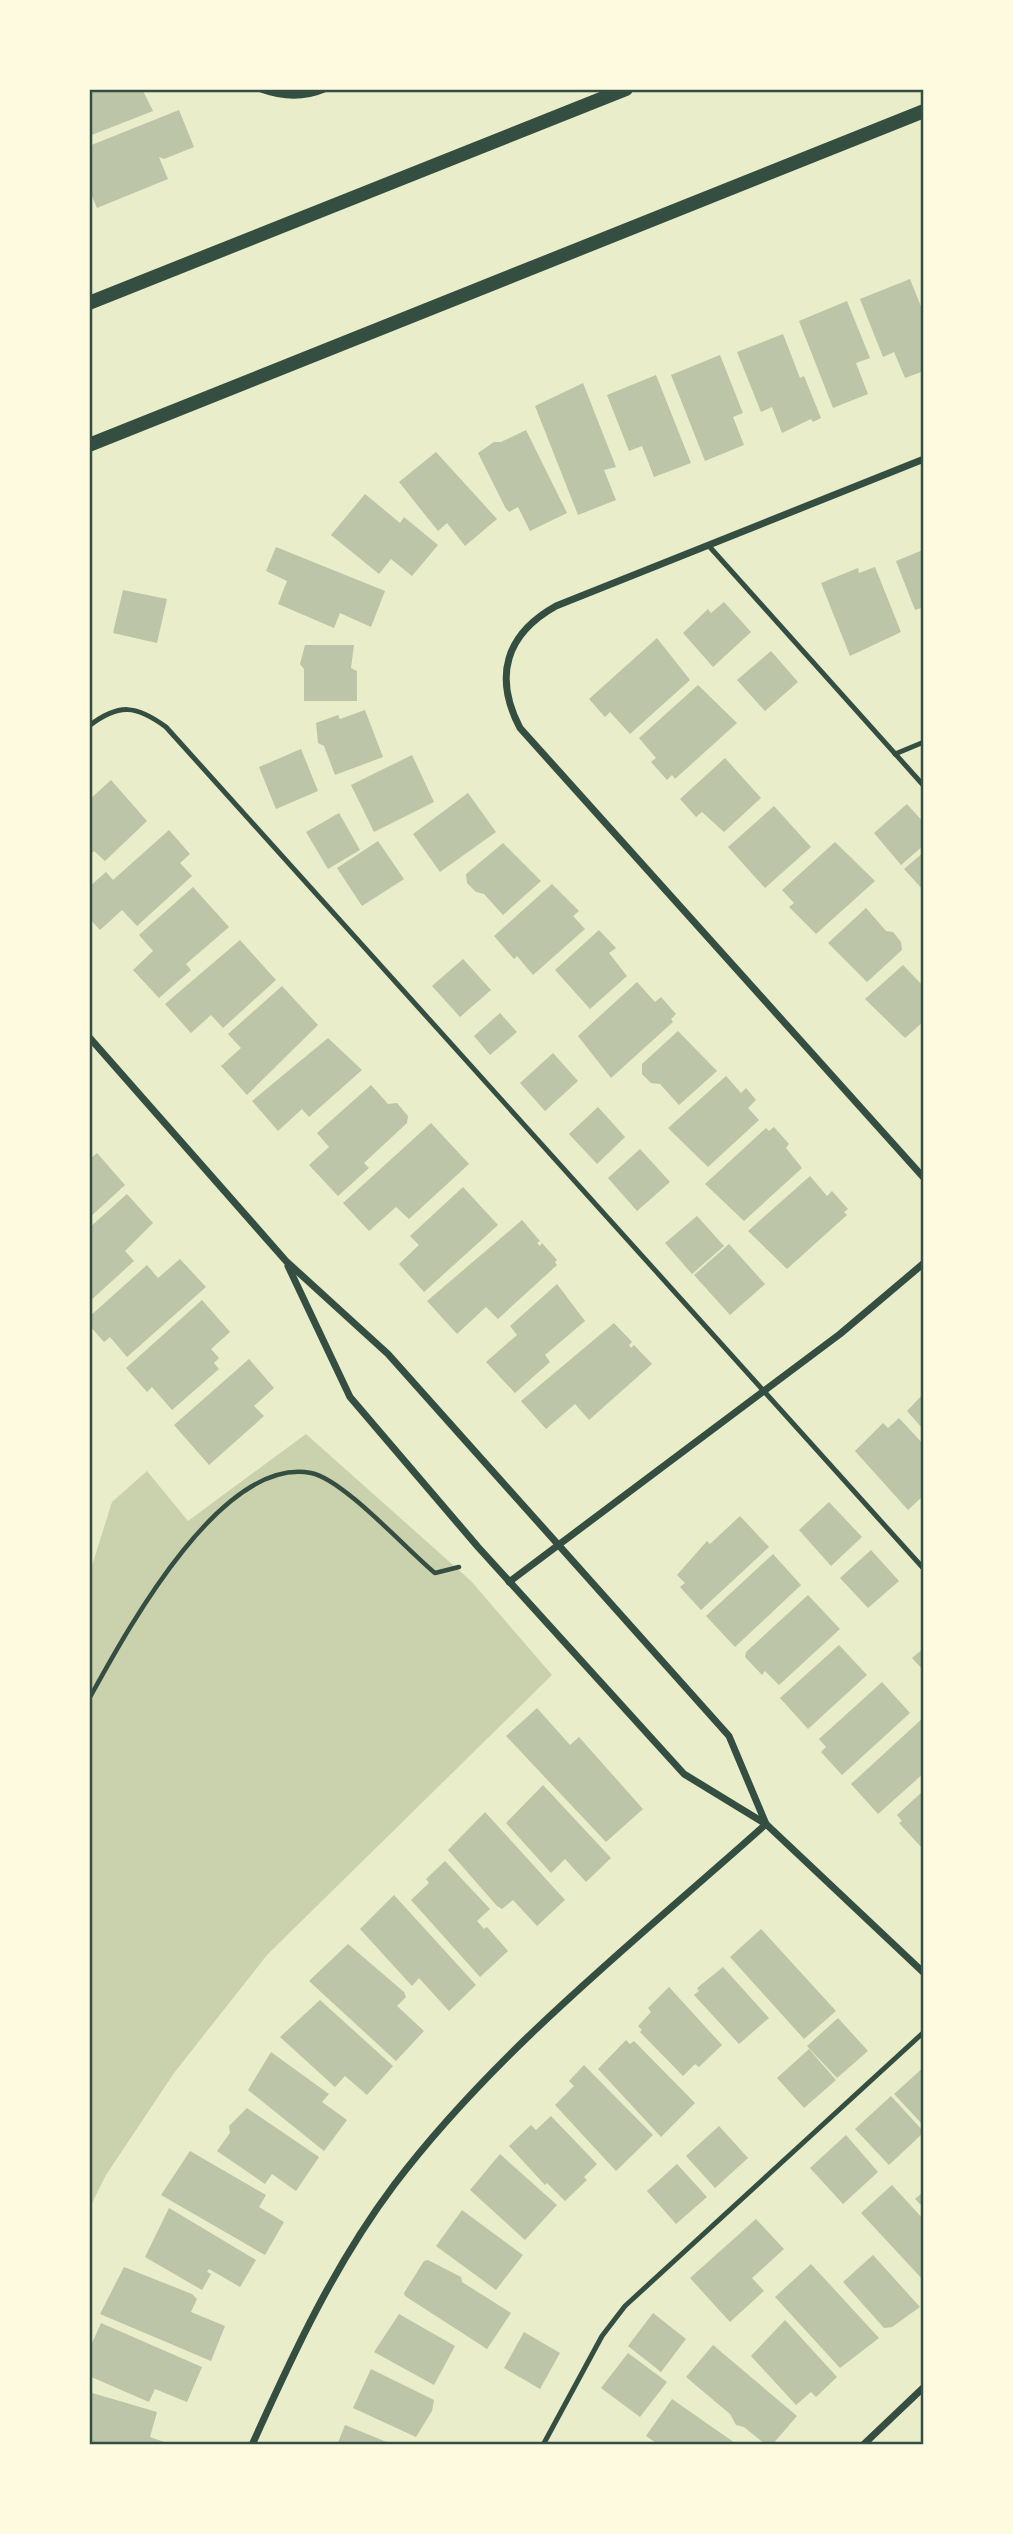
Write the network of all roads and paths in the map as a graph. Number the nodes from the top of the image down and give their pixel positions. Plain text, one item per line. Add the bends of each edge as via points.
1 (261, 89) edge
2 (324, 89) edge
3 (626, 89) edge
4 (924, 111) edge
5 (89, 303) edge
6 (89, 445) edge
7 (924, 459) edge
8 (708, 545) junction
9 (89, 726) edge
10 (924, 742) edge
11 (895, 754) junction
12 (924, 786) edge
13 (89, 1037) edge
14 (924, 1178) edge
15 (286, 1261) junction
16 (924, 1263) edge
17 (763, 1391) junction
18 (558, 1544) junction
19 (459, 1567) dead end
20 (924, 1569) edge
21 (509, 1582) junction
22 (89, 1699) edge
23 (766, 1824) junction
24 (924, 1973) edge
25 (924, 2032) edge
26 (89, 2037) edge
27 (89, 2115) edge
28 (924, 2387) edge
29 (252, 2445) edge
30 (542, 2445) edge
31 (863, 2445) edge

1 - 2 street via 297,96
3 - 5 main road
4 - 6 main road
7 - 8 street
8 - 11 lane
8 - 14 street via 533,618 514,642 506,668 510,709 520,728
9 - 17 lane via 103,715 125,708 148,714 166,727
10 - 11 lane
11 - 12 lane
13 - 15 street
15 - 18 street via 388,1354
15 - 21 street via 350,1397
16 - 17 street
17 - 18 street
17 - 20 lane
18 - 21 street
18 - 23 street via 729,1736
19 - 22 path via 435,1573 361,1504 312,1473 287,1472 258,1484 223,1508 189,1541 155,1587
21 - 23 street via 684,1774
23 - 24 street
23 - 29 street via 509,2054 402,2175 307,2322
25 - 30 lane via 625,2306 602,2336
26 - 27 path
28 - 31 street

